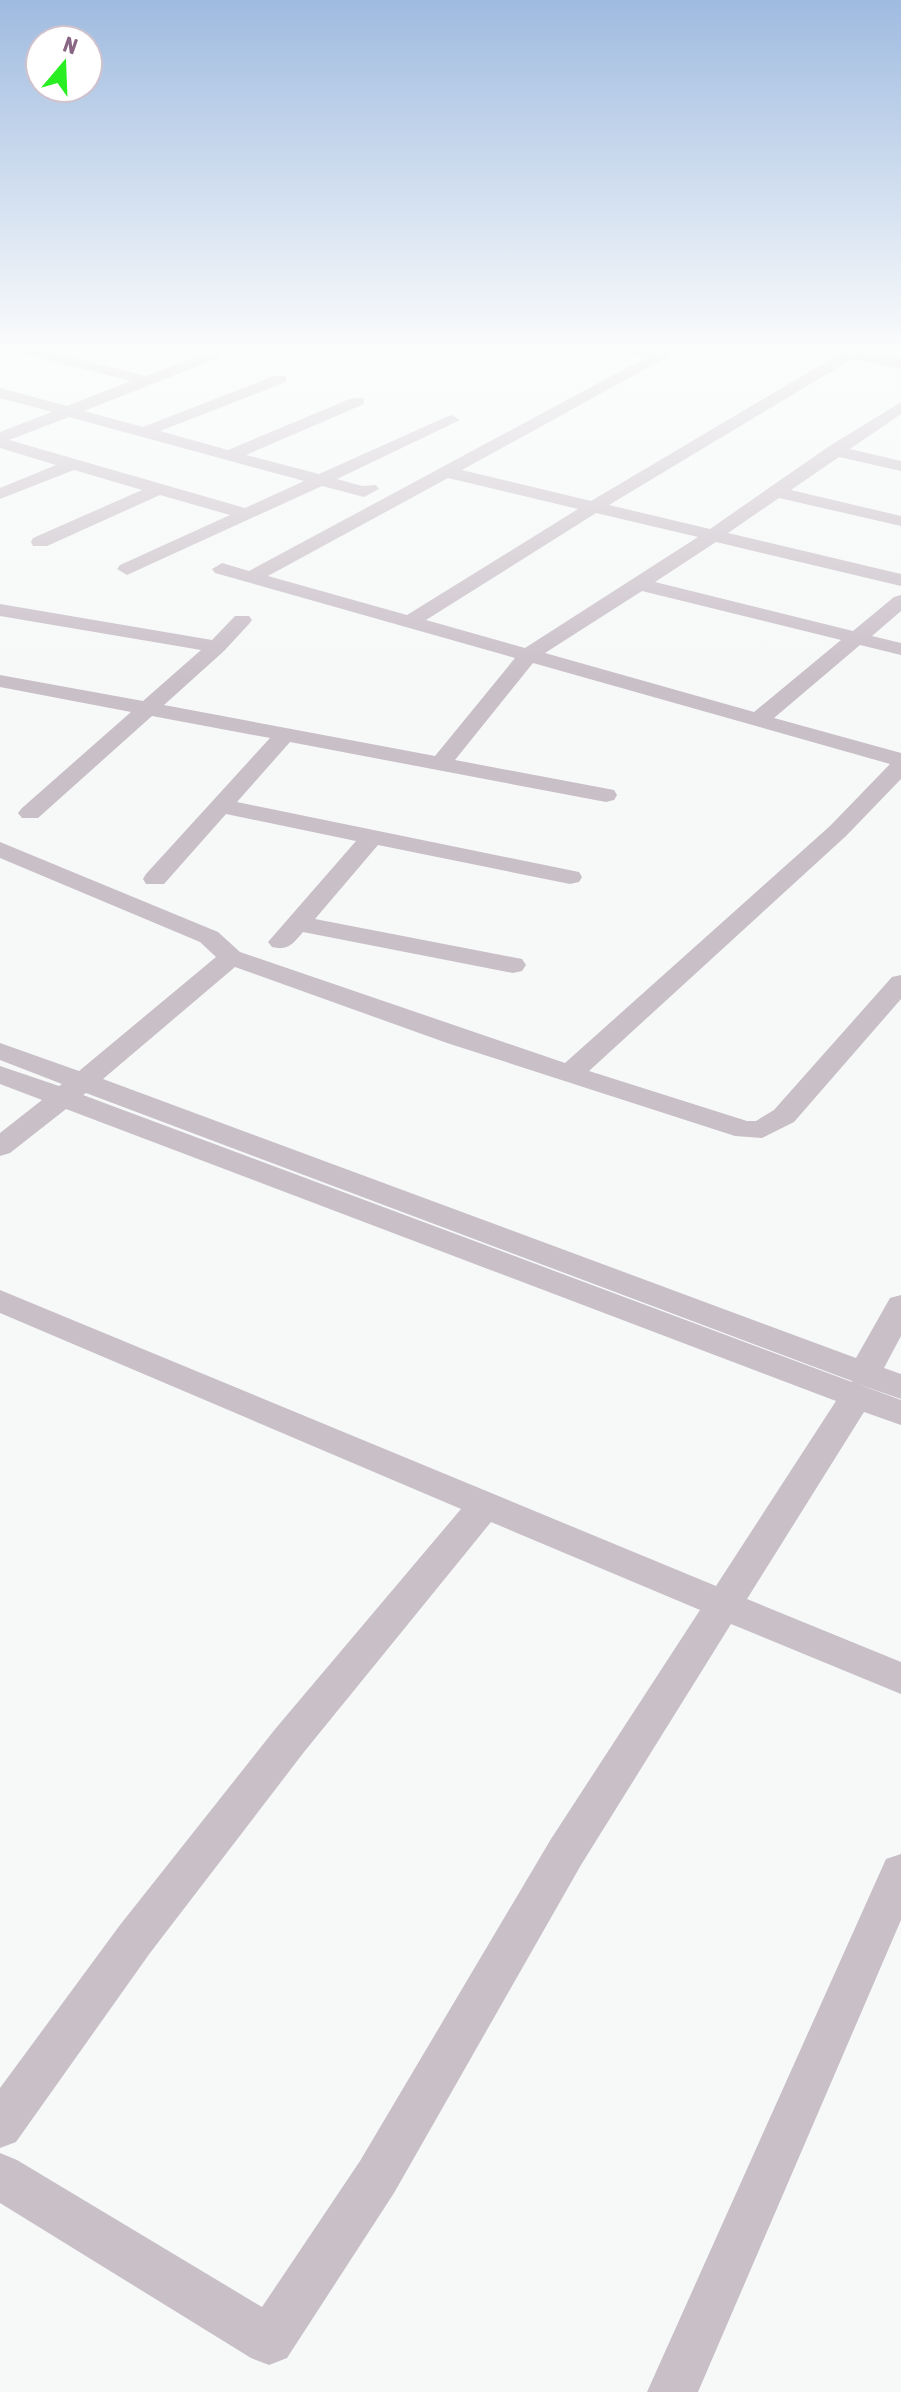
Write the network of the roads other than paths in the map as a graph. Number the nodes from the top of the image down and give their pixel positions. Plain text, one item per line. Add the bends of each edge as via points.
1 (57, 459) edge
2 (250, 459) edge
3 (365, 459) edge
4 (471, 459) edge
5 (673, 459) edge
6 (823, 459) edge
7 (868, 459) edge
8 (73, 464) junction
9 (901, 466) edge
10 (446, 472) junction
11 (322, 478) junction
12 (159, 489) junction
13 (775, 492) junction
14 (0, 494) edge
15 (593, 507) junction
16 (245, 514) junction
17 (901, 521) edge
18 (712, 535) junction
19 (40, 542) dead end
20 (127, 569) dead end
21 (222, 569) dead end
22 (252, 577) junction
23 (901, 580) edge
24 (639, 584) junction
25 (901, 601) edge
26 (0, 610) edge
27 (242, 620) dead end
28 (410, 622) junction
29 (856, 638) junction
30 (217, 647) junction
31 (901, 649) edge
32 (528, 655) junction
33 (10, 683) edge
34 (0, 701) edge
35 (146, 709) junction
36 (758, 720) junction
37 (285, 735) junction
38 (901, 760) edge
39 (440, 764) junction
40 (901, 766) edge
41 (606, 795) dead end
42 (221, 806) junction
43 (30, 813) dead end
44 (372, 837) junction
45 (0, 849) edge
46 (570, 877) dead end
47 (155, 879) dead end
48 (231, 957) junction
49 (513, 965) dead end
50 (901, 983) edge
51 (0, 1051) edge
52 (569, 1073) junction
53 (0, 1074) edge
54 (72, 1090) junction
55 (0, 1147) edge
56 (0, 1301) edge
57 (901, 1306) edge
58 (860, 1385) junction
59 (901, 1387) edge
60 (901, 1413) edge
61 (485, 1504) junction
62 (723, 1606) junction
63 (901, 1679) edge
64 (901, 1872) edge
65 (0, 2126) edge
66 (0, 2176) edge
67 (672, 2392) edge

1 - 8 street
2 - 11 street
3 - 11 street
4 - 10 street
5 - 15 street
6 - 13 street
7 - 9 street
8 - 12 street
8 - 14 street
10 - 15 street
10 - 22 street
11 - 16 street
12 - 16 street
12 - 19 street
13 - 17 street
13 - 18 street
15 - 18 street
15 - 28 street
16 - 20 street
18 - 23 street
18 - 24 street
21 - 22 street
22 - 28 street
24 - 29 street
24 - 32 street
25 - 29 street
26 - 30 street
27 - 30 street
28 - 32 street
29 - 31 street
29 - 36 street
30 - 35 street
32 - 36 street
32 - 39 street
33 - 34 street
33 - 35 street
35 - 37 street
35 - 43 street
36 - 38 street
37 - 39 street
37 - 42 street
39 - 41 street
40 - 52 street via 826,841
42 - 44 street
42 - 47 street
44 - 46 street
44 - 49 street via 289,933
45 - 48 street via 209,937
48 - 52 street
48 - 54 street
50 - 52 street via 784,1116 762,1129 745,1130
51 - 54 street
53 - 54 street
54 - 55 street
54 - 58 street
56 - 61 street
57 - 58 street
58 - 59 street
58 - 60 street
58 - 62 street
61 - 62 street
61 - 65 street via 280,1752 135,1939
62 - 63 street
62 - 66 street via 566,1852 377,2177 269,2340
64 - 67 street

